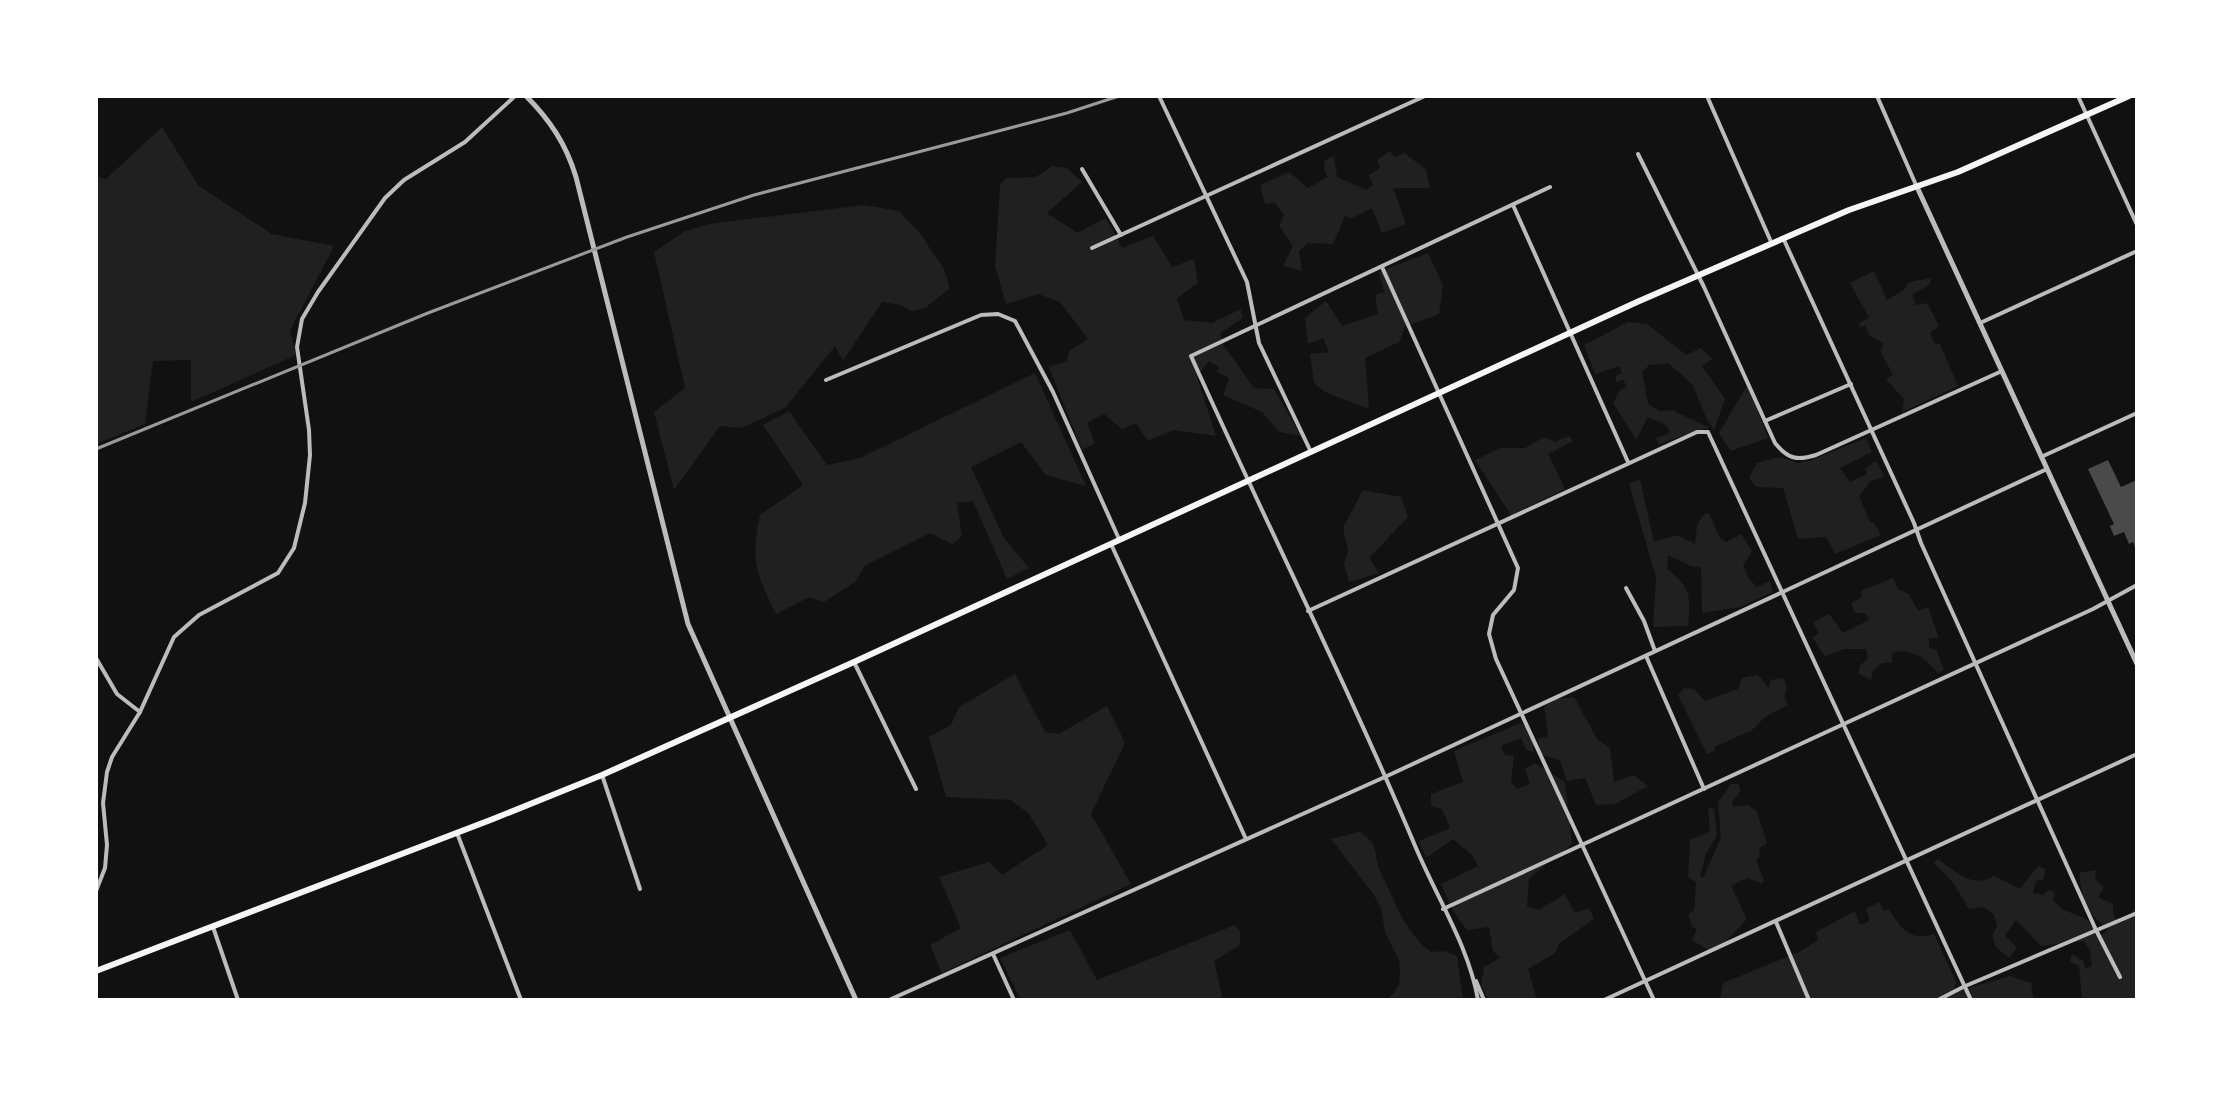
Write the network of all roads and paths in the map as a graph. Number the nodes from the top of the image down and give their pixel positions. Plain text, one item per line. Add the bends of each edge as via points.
1 (515, 96) edge
2 (526, 96) edge
3 (1159, 96) edge
4 (1425, 96) edge
5 (1707, 96) edge
6 (1877, 96) edge
7 (2078, 96) edge
8 (2129, 96) edge
9 (2087, 115) junction
10 (1638, 154) dead end
11 (1082, 169) dead end
12 (1550, 187) dead end
13 (1917, 187) junction
14 (1207, 196) junction
15 (1513, 205) junction
16 (2137, 225) edge
17 (1121, 235) junction
18 (1784, 240) junction
19 (1772, 245) junction
20 (1092, 248) dead end
21 (2137, 251) edge
22 (1382, 267) junction
23 (1697, 276) junction
24 (1980, 323) junction
25 (1255, 326) junction
26 (1570, 333) junction
27 (2002, 371) junction
28 (826, 380) dead end
29 (1851, 384) junction
30 (1439, 394) junction
31 (2137, 413) edge
32 (1765, 421) junction
33 (1872, 431) junction
34 (1311, 452) junction
35 (2041, 457) junction
36 (1628, 462) junction
37 (2047, 469) junction
38 (1247, 482) junction
39 (1497, 523) junction
40 (1917, 531) junction
41 (1120, 540) junction
42 (1111, 544) junction
43 (2137, 585) edge
44 (1626, 588) dead end
45 (1784, 592) junction
46 (2107, 600) junction
47 (1308, 611) junction
48 (1656, 651) junction
49 (1646, 656) junction
50 (96, 658) edge
51 (854, 662) junction
52 (1977, 664) junction
53 (2137, 664) edge
54 (140, 712) junction
55 (1521, 713) junction
56 (727, 717) junction
57 (1845, 725) junction
58 (2137, 754) edge
59 (602, 775) junction
60 (1387, 776) junction
61 (916, 789) dead end
62 (1704, 789) junction
63 (2039, 799) junction
64 (457, 833) junction
65 (1246, 839) junction
66 (1582, 844) junction
67 (1907, 860) junction
68 (640, 889) dead end
69 (96, 891) edge
70 (1443, 909) junction
71 (2137, 913) edge
72 (1776, 922) junction
73 (213, 927) junction
74 (2096, 930) junction
75 (993, 954) junction
76 (96, 971) edge
77 (1474, 975) junction
78 (2120, 977) dead end
79 (1645, 981) junction
80 (1963, 987) junction
81 (238, 1000) edge
82 (521, 1000) edge
83 (856, 1000) edge
84 (889, 1000) edge
85 (1014, 1000) edge
86 (1478, 1000) edge
87 (1484, 1000) edge
88 (1604, 1000) edge
89 (1654, 1000) edge
90 (1809, 1000) edge
91 (1938, 1000) edge
92 (1971, 1000) edge

1 - 54 street via 465,142 385,198 318,292 302,319 297,347 310,455 294,548 278,573 184,627 163,657
2 - 56 street via 563,142 573,166 682,605
3 - 14 street
4 - 14 street
5 - 19 street
6 - 13 street
7 - 9 street
8 - 9 main road
9 - 13 main road
9 - 16 street
10 - 23 street
11 - 17 street
12 - 15 street
13 - 18 main road
13 - 24 street
14 - 17 street
14 - 25 street via 1247,282
15 - 22 street
15 - 26 street
17 - 20 street
18 - 19 main road
18 - 29 street
19 - 23 main road
21 - 24 street
22 - 25 street
22 - 30 street
23 - 26 main road
23 - 32 street
24 - 27 street
25 - 34 street
25 - 38 street via 1191,356
26 - 30 main road
26 - 36 street
27 - 33 street
27 - 35 street
28 - 41 street via 981,315 1015,321
29 - 32 street
29 - 33 street
30 - 34 main road
30 - 39 street
31 - 35 street
32 - 33 street via 1782,452 1796,460
33 - 40 street
34 - 38 main road
35 - 37 street
36 - 39 street
36 - 45 street via 1708,432
37 - 40 street
37 - 46 street
38 - 41 main road
38 - 47 street
39 - 47 street
39 - 55 street via 1518,568 1514,590 1493,615 1489,634
40 - 45 street
40 - 52 street
41 - 42 main road
42 - 51 main road
42 - 65 street
43 - 46 street
44 - 48 street
45 - 48 street
45 - 57 street
46 - 52 street
46 - 53 street
47 - 60 street
48 - 49 street
49 - 55 street
49 - 62 street
50 - 54 street via 117,694
51 - 56 main road
51 - 61 street
52 - 57 street
52 - 63 street
54 - 69 street via 107,772 105,868
55 - 60 street
55 - 66 street
56 - 59 main road
56 - 83 street
57 - 62 street
57 - 67 street
58 - 63 street
59 - 64 main road
59 - 68 street
60 - 65 street
60 - 70 street
62 - 66 street
63 - 67 street
63 - 74 street
64 - 73 main road
64 - 82 street
65 - 75 street
66 - 70 street
66 - 79 street
67 - 72 street
67 - 80 street
70 - 77 street
71 - 74 street
72 - 79 street
72 - 90 street
73 - 76 main road
73 - 81 street
74 - 78 street
74 - 80 street
75 - 84 street
75 - 85 street
77 - 86 street
77 - 87 street
79 - 88 street
79 - 89 street
80 - 91 street
80 - 92 street

